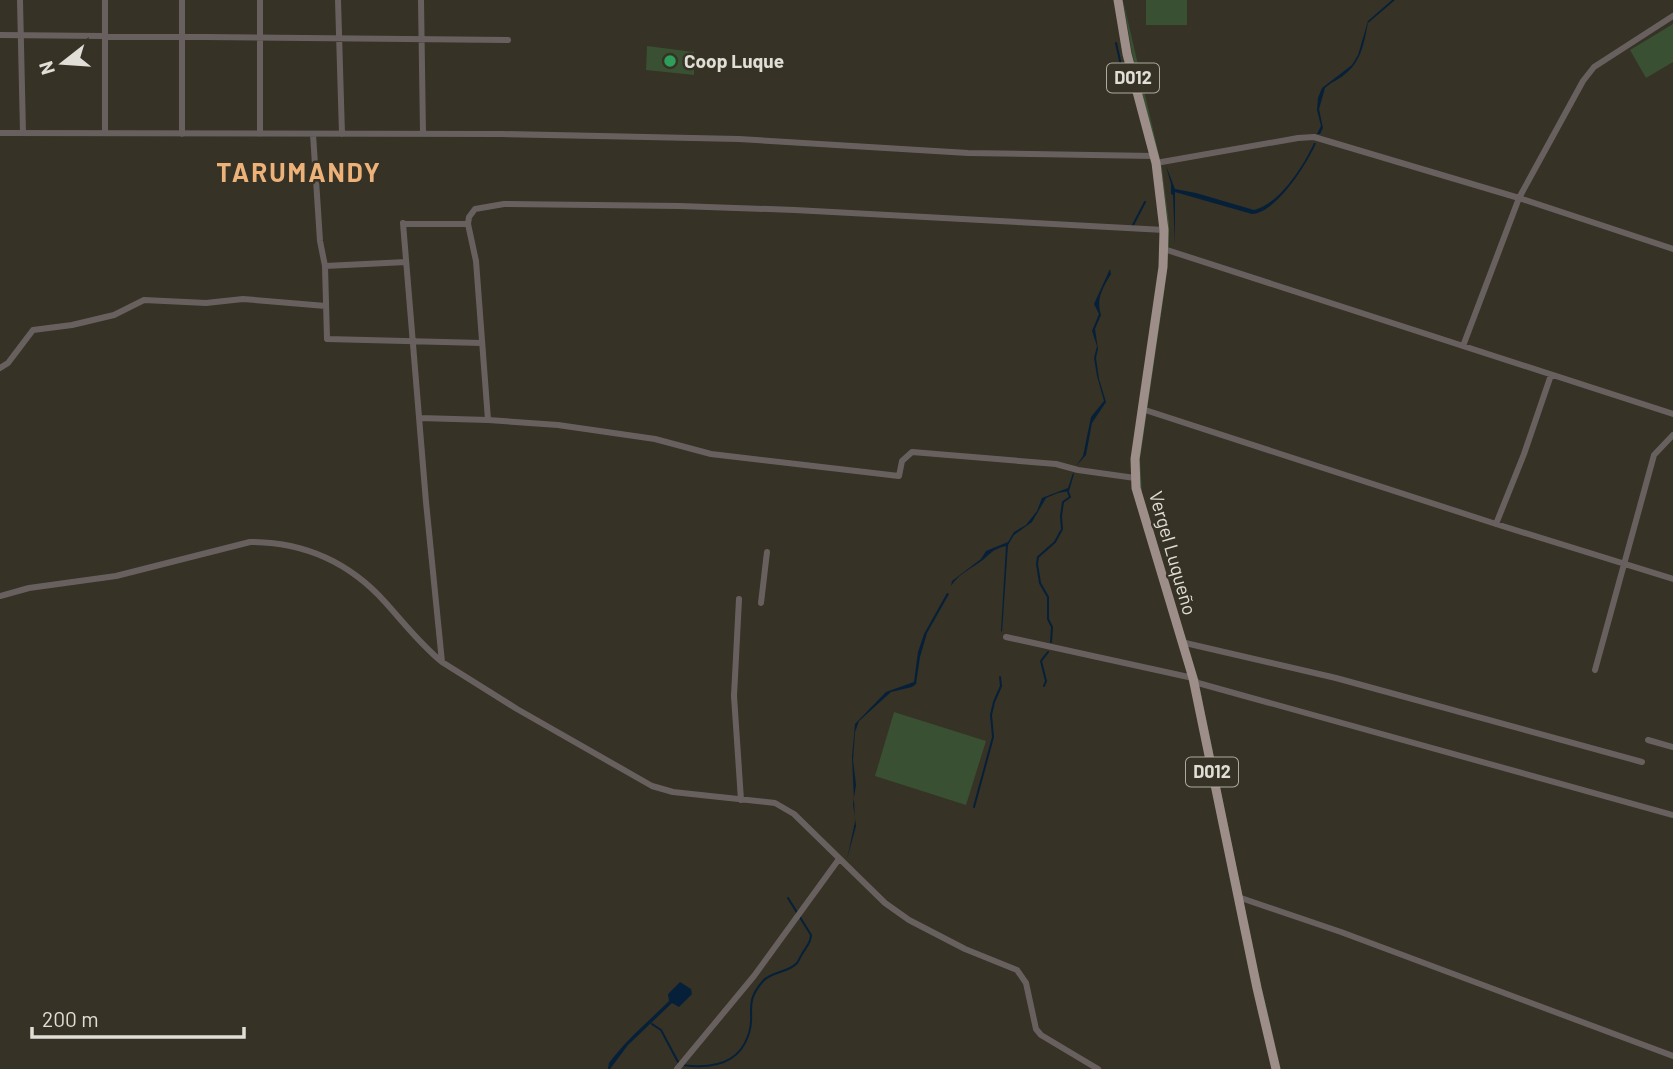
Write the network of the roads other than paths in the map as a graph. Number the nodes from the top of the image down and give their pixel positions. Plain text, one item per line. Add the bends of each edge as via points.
1 (20, 0) edge
2 (105, 0) edge
3 (182, 0) edge
4 (260, 0) edge
5 (338, 0) edge
6 (421, 0) edge
7 (1118, 0) edge
8 (1673, 16) edge
9 (0, 36) edge
10 (21, 36) junction
11 (105, 36) junction
12 (182, 37) junction
13 (260, 38) junction
14 (339, 39) junction
15 (422, 40) junction
16 (508, 40) dead end
17 (0, 133) edge
18 (23, 133) junction
19 (105, 133) junction
20 (182, 134) junction
21 (260, 134) junction
22 (313, 134) junction
23 (342, 134) junction
24 (423, 134) junction
25 (1155, 160) junction
26 (1519, 198) junction
27 (468, 224) junction
28 (1164, 230) junction
29 (1164, 249) junction
30 (1673, 249) edge
31 (406, 262) junction
32 (325, 267) junction
33 (326, 306) junction
34 (414, 342) junction
35 (482, 344) junction
36 (1463, 346) junction
37 (0, 368) edge
38 (1551, 375) junction
39 (1142, 409) junction
40 (1673, 414) edge
41 (420, 418) junction
42 (488, 419) junction
43 (1673, 435) edge
44 (1135, 478) junction
45 (1496, 524) junction
46 (767, 552) dead end
47 (1625, 564) junction
48 (1673, 579) edge
49 (0, 596) edge
50 (739, 599) dead end
51 (761, 603) dead end
52 (1006, 637) dead end
53 (1181, 642) junction
54 (442, 662) junction
55 (1595, 670) dead end
56 (1193, 678) junction
57 (1648, 740) dead end
58 (1673, 747) edge
59 (1642, 762) dead end
60 (741, 800) junction
61 (1673, 815) edge
62 (839, 859) junction
63 (1238, 897) junction
64 (1673, 1056) edge
65 (677, 1069) edge
66 (1098, 1069) edge
67 (1276, 1069) edge

1 - 10 street
2 - 11 street
3 - 12 street
4 - 13 street
5 - 14 street
6 - 15 street
7 - 25 main road, Vergel Luqueño / D012
8 - 26 street via 1594,67
9 - 10 street
10 - 11 street
10 - 18 street
11 - 12 street
11 - 19 street
12 - 13 street
12 - 20 street
13 - 14 street
13 - 21 street
14 - 15 street
14 - 23 street
15 - 16 street
15 - 24 street
17 - 18 street
18 - 19 street
19 - 20 street
20 - 21 street
21 - 22 street
22 - 23 street
22 - 32 street
23 - 24 street
24 - 25 street via 739,139
25 - 26 street via 1314,137
25 - 28 main road, Vergel Luqueño / D012
26 - 30 street
26 - 36 street
27 - 28 street via 475,209 504,204 794,210
27 - 31 street via 403,224
27 - 35 street via 476,261
28 - 29 main road, Vergel Luqueño / D012
29 - 36 street
29 - 39 main road, Vergel Luqueño / D012
31 - 32 street
31 - 34 street
32 - 33 street
33 - 34 street via 327,339
33 - 37 street via 243,299 206,303 144,300 114,314 33,330
34 - 35 street
34 - 41 street
35 - 42 street
36 - 38 street
38 - 40 street
38 - 45 street
39 - 44 main road, Vergel Luqueño / D012
39 - 45 street
41 - 42 street
41 - 54 street
42 - 44 street via 655,439 711,454 859,473 899,476 902,461 912,453 1056,464
43 - 47 street via 1654,455
44 - 53 main road, Vergel Luqueño / D012
45 - 47 street
46 - 51 street
47 - 48 street
47 - 55 street
49 - 54 street via 116,576 250,542 272,542 314,552 348,568
50 - 60 street via 734,682
52 - 56 street
53 - 56 main road, Vergel Luqueño / D012
53 - 59 street via 1336,678
54 - 60 street via 643,782 673,792
56 - 61 street
56 - 63 main road, Vergel Luqueño / D012
57 - 58 street
60 - 62 street via 775,803 794,814
62 - 65 street via 754,976
62 - 66 street via 909,920 1017,970 1026,983 1036,1029
63 - 64 street
63 - 67 main road, Vergel Luqueño / D012

